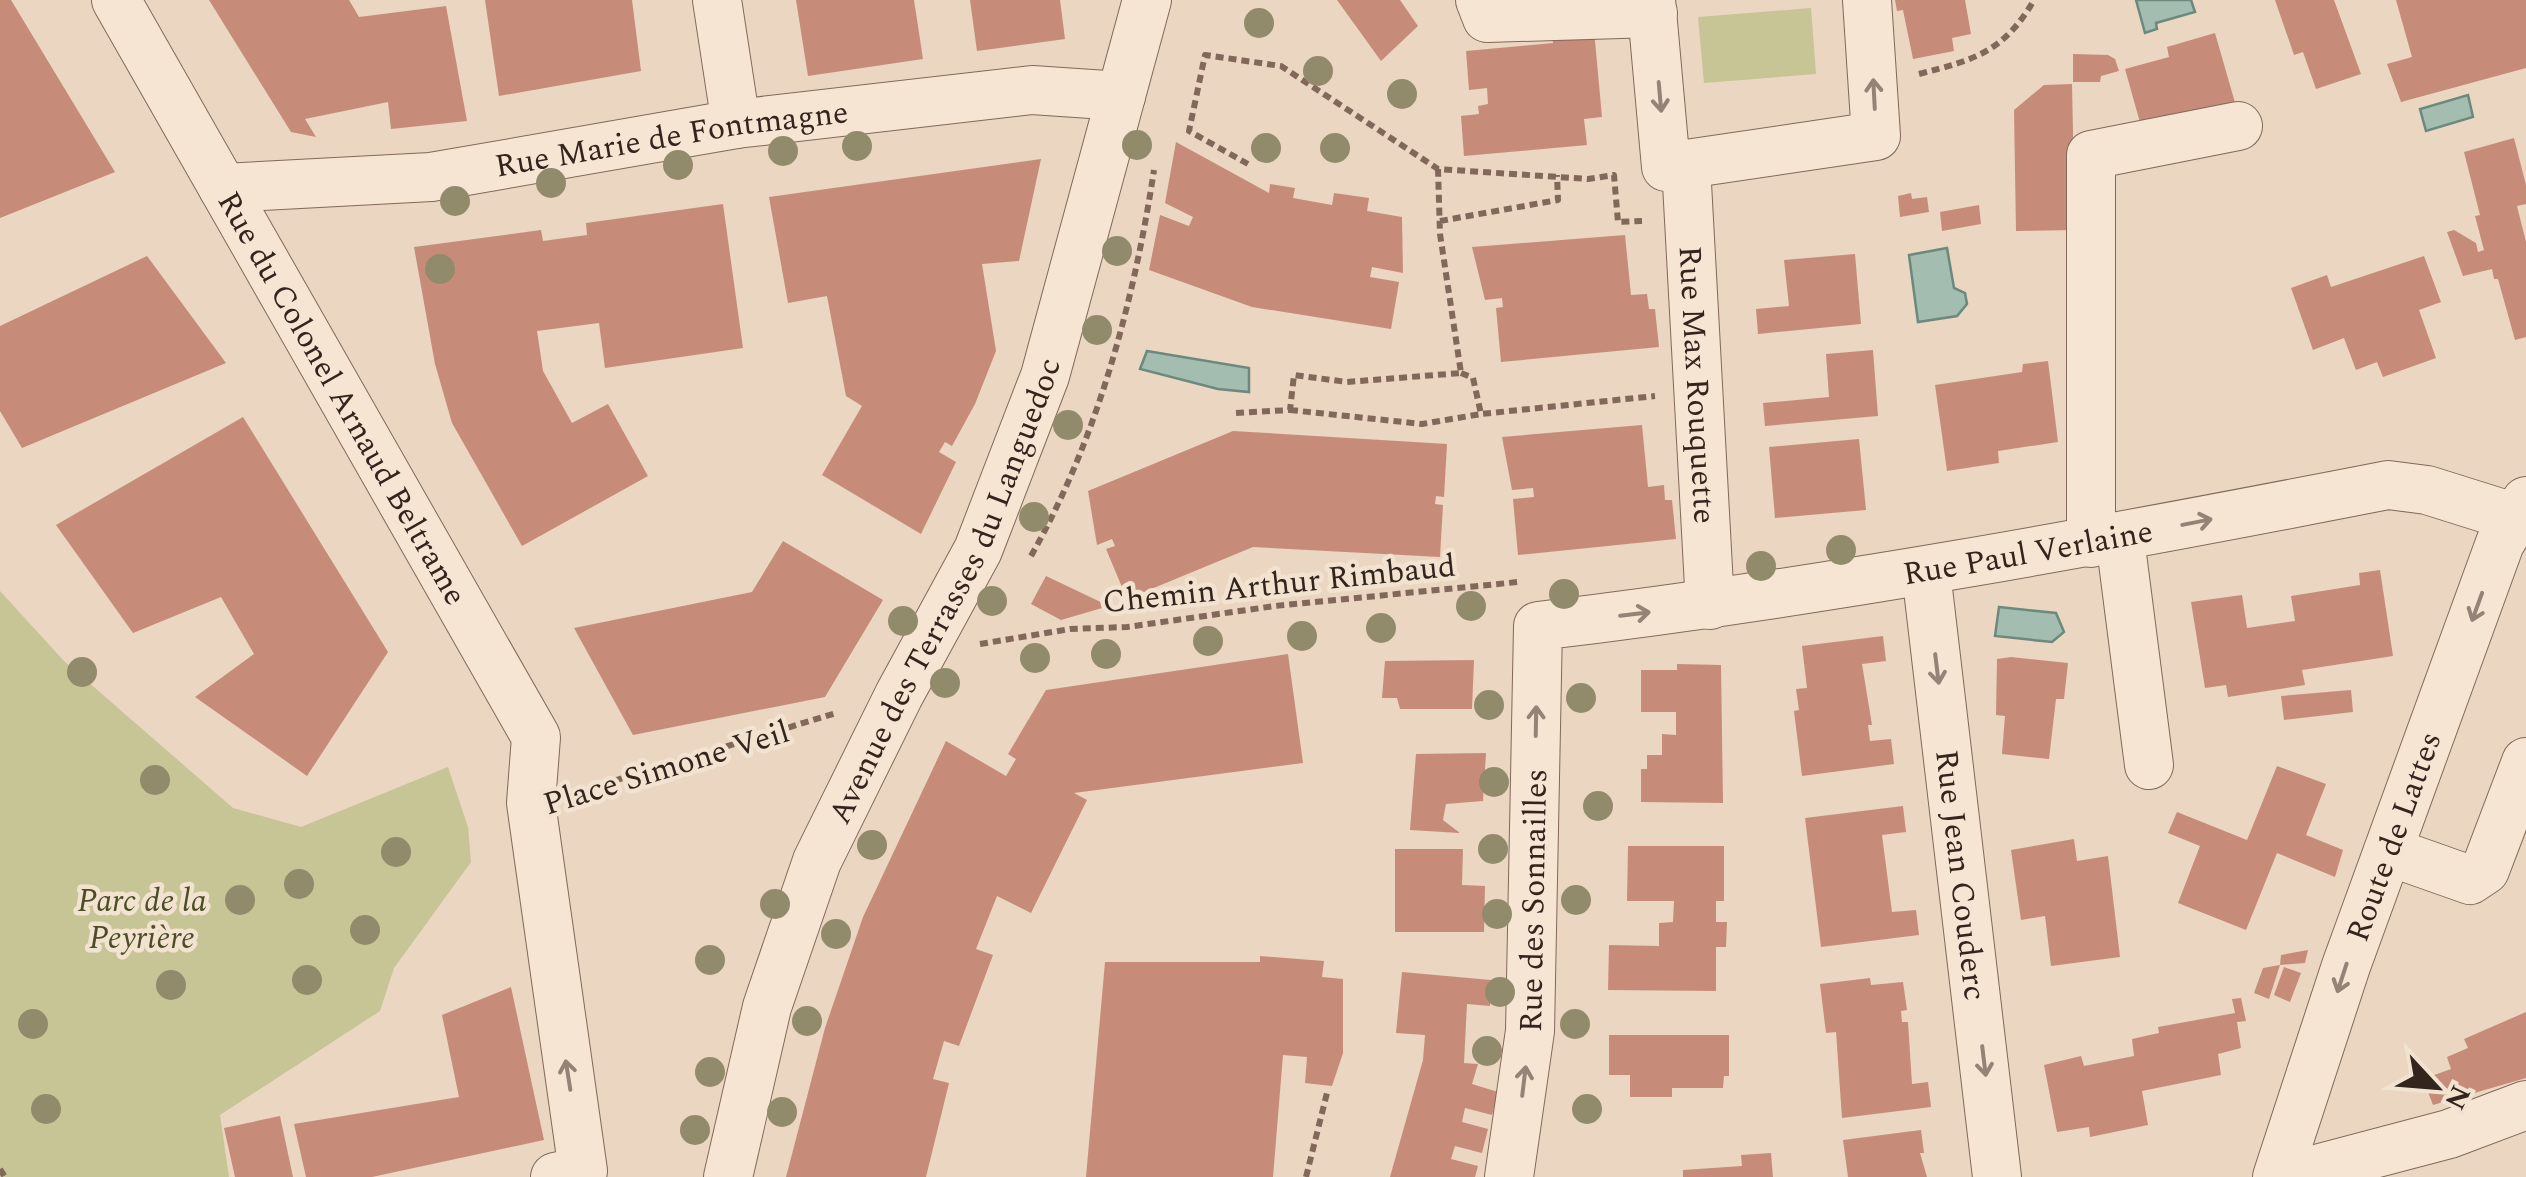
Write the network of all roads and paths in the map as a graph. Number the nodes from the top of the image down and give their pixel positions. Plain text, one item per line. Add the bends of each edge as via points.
1 (116, 0) edge
2 (717, 0) edge
3 (1147, 0) edge
4 (1480, 0) edge
5 (1868, 0) edge
6 (2034, 0) edge
7 (1652, 6) edge
8 (1874, 85) junction
9 (1121, 96) junction
10 (736, 124) junction
11 (2238, 126) dead end
12 (1248, 164) dead end
13 (1686, 165) junction
14 (1438, 169) junction
15 (1557, 175) junction
16 (1604, 176) dead end
17 (223, 188) junction
18 (1440, 222) junction
19 (1461, 374) junction
20 (1701, 393) junction
21 (1290, 410) junction
22 (1236, 413) dead end
23 (1481, 414) junction
24 (2520, 509) edge
25 (2106, 541) junction
26 (1926, 572) junction
27 (1522, 581) dead end
28 (1710, 605) junction
29 (1538, 626) joint
30 (972, 658) dead end
31 (844, 702) dead end
32 (2526, 762) edge
33 (2148, 766) dead end
34 (531, 803) junction
35 (2388, 851) junction
36 (1327, 1093) dead end
37 (2526, 1105) edge
38 (2401, 1163) edge
39 (0, 1169) edge
40 (569, 1174) edge
41 (5, 1177) edge
42 (728, 1177) edge
43 (1306, 1177) edge
44 (1509, 1177) edge
45 (1998, 1177) edge
46 (2277, 1177) edge
47 (2286, 1177) edge

1 - 17 street, Rue du Colonel Arnaud Beltrame
2 - 10 street
3 - 9 street, Avenue des Terrasses du Languedoc
4 - 7 street via 1487,18
5 - 8 street
6 - 8 path via 2017,30 1979,58
7 -> 13 street via 1666,167
13 -> 8 street via 1876,136
9 - 10 street, Rue Marie de Fontmagne via 1032,90
9 - 42 street, Avenue des Terrasses du Languedoc via 1045,376 978,550 898,694 818,861 767,1007
10 - 17 street, Rue Marie de Fontmagne via 431,177
11 - 25 street via 2091,155
12 - 14 path via 1189,131 1205,55 1282,66
13 - 20 street, Rue Max Rouquette
14 - 15 path
14 - 18 path
15 - 16 path
15 - 18 path via 1558,200
17 - 34 street, Rue du Colonel Arnaud Beltrame via 536,738
18 - 19 path
19 - 21 path via 1348,382 1294,375
19 - 23 path via 1473,378
20 - 23 path
20 - 28 street, Rue Max Rouquette
21 - 22 path
21 - 23 path via 1422,424
25 -> 24 street, Rue Paul Verlaine via 2388,485
24 -> 35 street, Route de Lattes
25 - 26 street, Rue Paul Verlaine
25 - 33 street
26 - 28 street, Rue Paul Verlaine
26 -> 45 street, Rue Jean Couderc
27 - 30 path, Chemin Arthur Rimbaud via 1070,629 980,644
29 -> 28 street, Rue Paul Verlaine
44 -> 29 street, Rue des Sonnailles via 1530,1031
31 - 34 path, Place Simone Veil via 834,716
32 - 35 street via 2485,870 2470,880
40 -> 34 street, Place Simone Veil
35 -> 46 street, Route de Lattes
36 - 43 path
37 - 38 street
38 - 47 street
39 - 41 path

